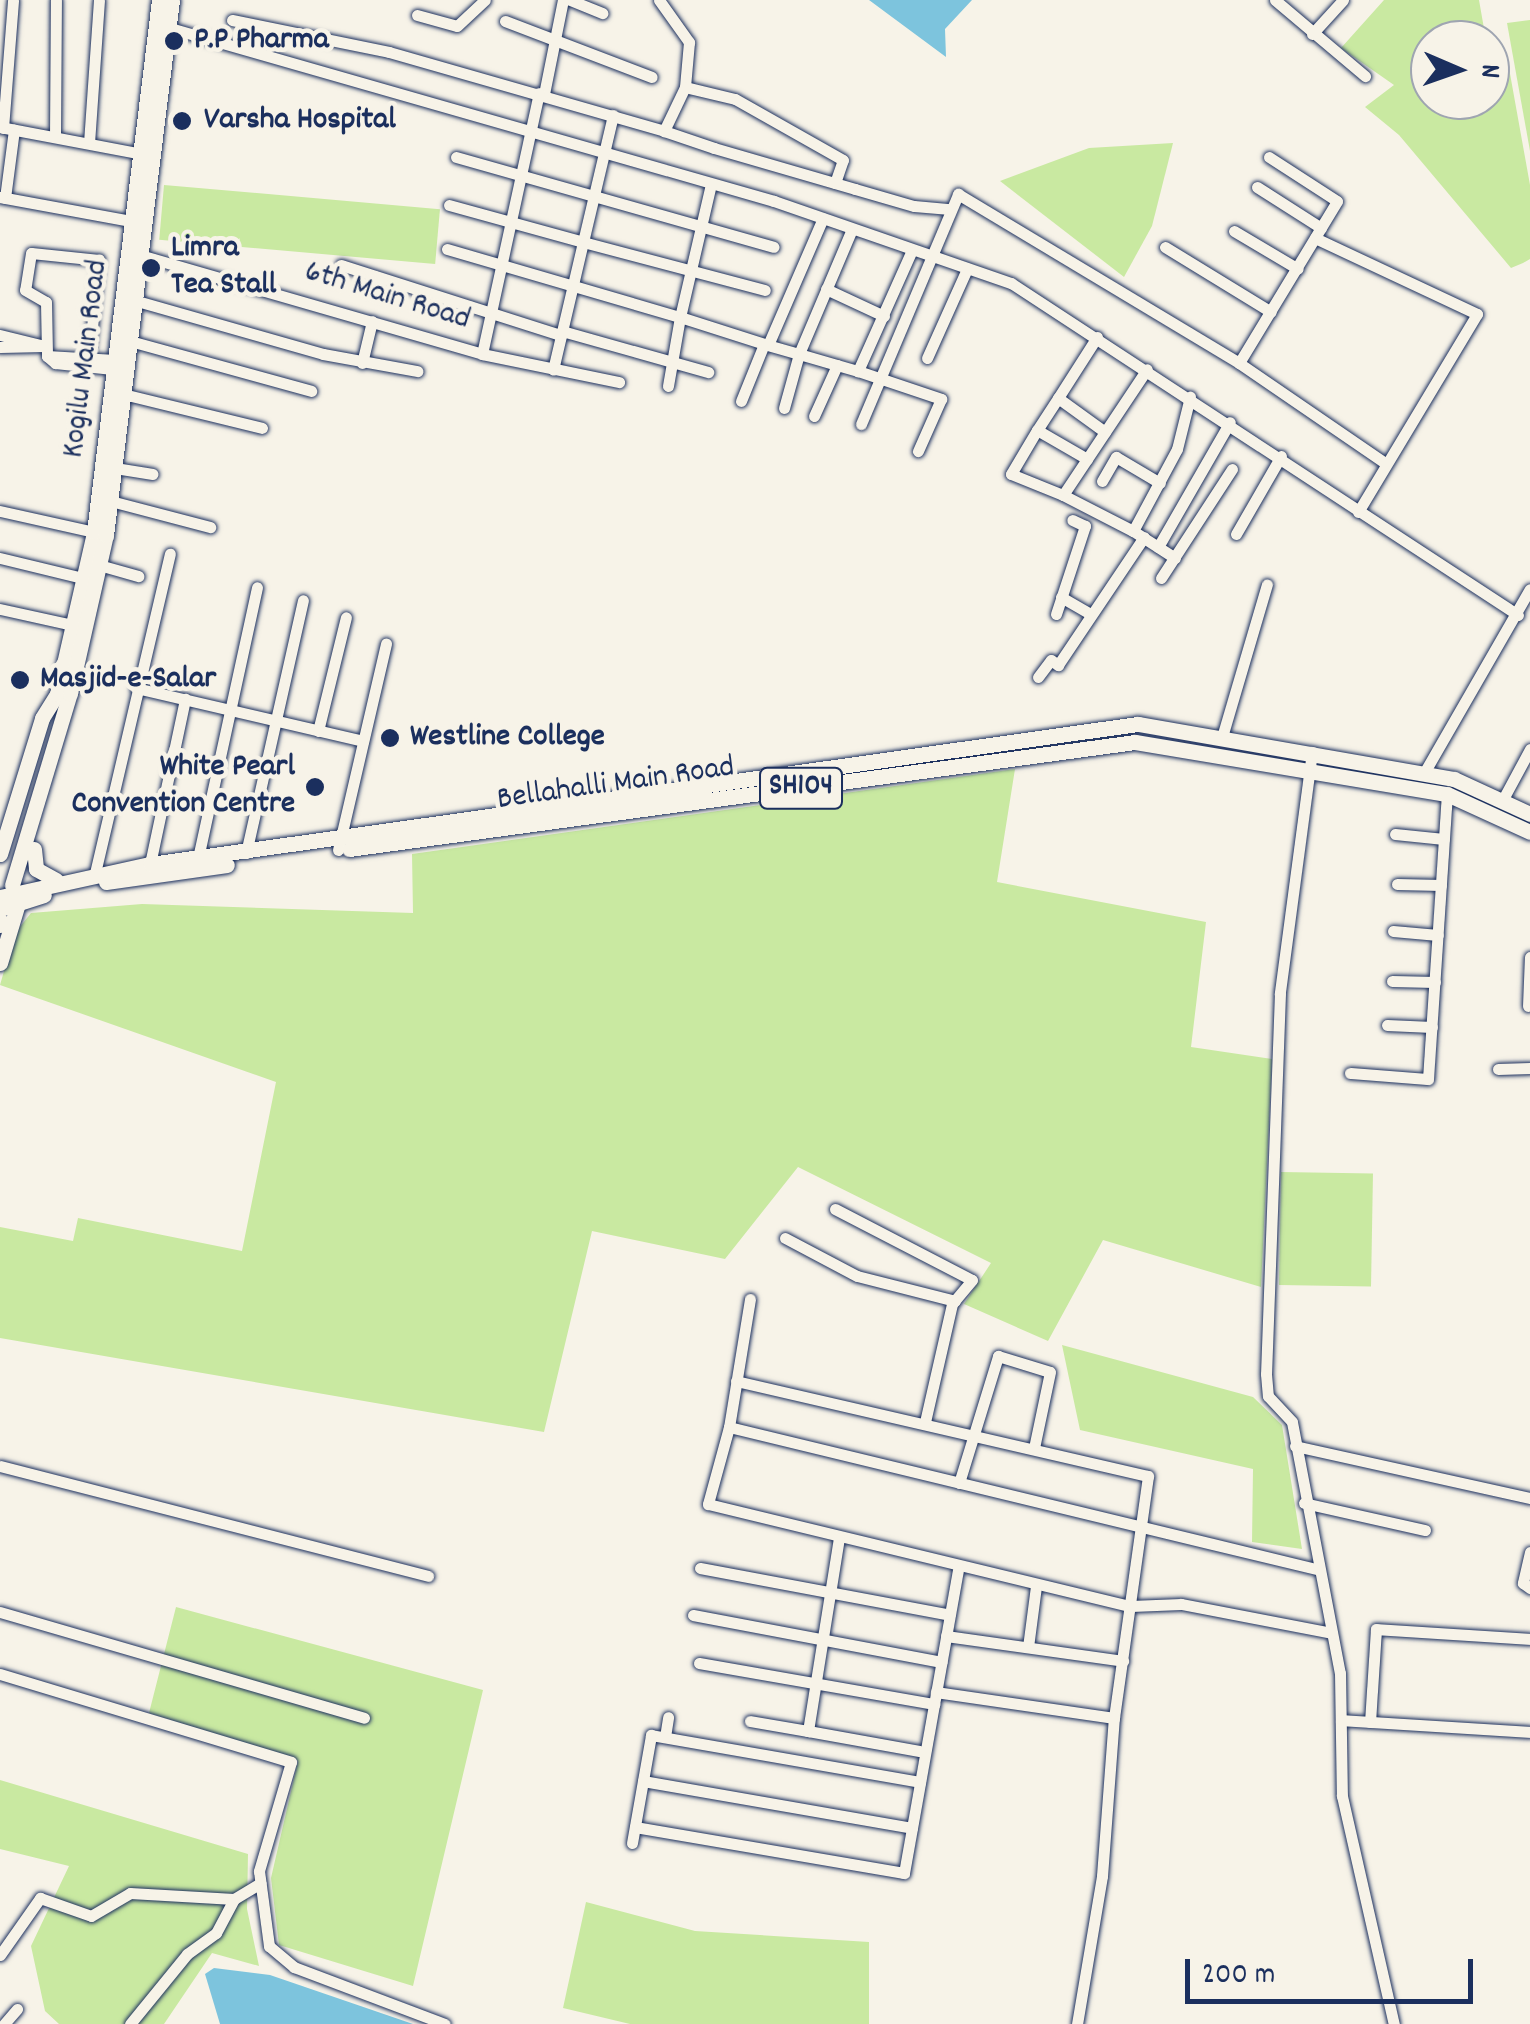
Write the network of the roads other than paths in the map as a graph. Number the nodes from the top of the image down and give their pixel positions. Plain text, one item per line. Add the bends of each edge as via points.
1 (13, 0) edge
2 (56, 0) edge
3 (99, 0) edge
4 (159, 0) edge
5 (172, 0) edge
6 (485, 0) edge
7 (562, 0) edge
8 (570, 0) edge
9 (660, 0) edge
10 (1275, 0) edge
11 (1342, 0) edge
12 (602, 13) dead end
13 (417, 15) dead end
14 (232, 20) dead end
15 (505, 21) dead end
16 (161, 25) junction
17 (1312, 34) junction
18 (552, 40) junction
19 (1365, 76) dead end
20 (652, 77) dead end
21 (685, 87) junction
22 (542, 94) junction
23 (614, 115) junction
24 (6, 128) edge
25 (664, 130) junction
26 (531, 132) junction
27 (55, 137) junction
28 (89, 144) junction
29 (146, 154) junction
30 (602, 155) junction
31 (456, 156) dead end
32 (1270, 157) dead end
33 (521, 177) junction
34 (711, 184) junction
35 (836, 184) junction
36 (1257, 187) dead end
37 (2, 198) edge
38 (593, 198) junction
39 (449, 205) dead end
40 (950, 209) junction
41 (823, 218) junction
42 (512, 219) junction
43 (132, 221) junction
44 (852, 229) junction
45 (701, 231) junction
46 (1234, 231) dead end
47 (1318, 233) junction
48 (583, 242) junction
49 (773, 247) dead end
50 (1165, 247) dead end
51 (448, 249) dead end
52 (912, 250) junction
53 (140, 255) junction
54 (930, 257) junction
55 (502, 263) junction
56 (340, 265) dead end
57 (967, 269) junction
58 (1298, 269) junction
59 (690, 274) junction
60 (571, 287) junction
61 (826, 289) junction
62 (764, 290) dead end
63 (128, 299) junction
64 (492, 310) junction
65 (1271, 312) junction
66 (884, 316) junction
67 (680, 318) junction
68 (372, 321) junction
69 (562, 333) junction
70 (0, 335) edge
71 (1097, 337) junction
72 (130, 341) junction
73 (766, 345) junction
74 (0, 347) edge
75 (46, 351) junction
76 (482, 354) junction
77 (799, 354) junction
78 (928, 358) dead end
79 (89, 361) junction
80 (362, 363) junction
81 (1239, 363) junction
82 (114, 364) junction
83 (670, 364) junction
84 (837, 365) junction
85 (1147, 369) junction
86 (553, 370) junction
87 (858, 371) junction
88 (417, 372) dead end
89 (708, 372) dead end
90 (881, 378) junction
91 (619, 382) dead end
92 (668, 386) dead end
93 (311, 392) dead end
94 (123, 394) junction
95 (1190, 397) junction
96 (1058, 398) junction
97 (740, 401) dead end
98 (784, 408) dead end
99 (814, 416) dead end
100 (1230, 422) junction
101 (861, 424) dead end
102 (262, 428) dead end
103 (1037, 430) junction
104 (1105, 432) junction
105 (918, 451) dead end
106 (1282, 456) junction
107 (1087, 459) junction
108 (1385, 463) junction
109 (115, 468) junction
110 (1232, 470) dead end
111 (153, 474) dead end
112 (1102, 481) dead end
113 (1160, 483) junction
114 (1064, 495) junction
115 (105, 500) junction
116 (0, 511) edge
117 (1358, 512) junction
118 (1072, 520) dead end
119 (210, 527) dead end
120 (94, 532) junction
121 (1138, 534) junction
122 (1236, 534) dead end
123 (1158, 547) junction
124 (170, 554) dead end
125 (0, 558) edge
126 (1175, 558) junction
127 (92, 575) junction
128 (138, 576) dead end
129 (1161, 578) dead end
130 (1267, 584) dead end
131 (257, 586) dead end
132 (1530, 589) edge
133 (1061, 597) junction
134 (303, 600) dead end
135 (0, 608) edge
136 (1056, 614) dead end
137 (1092, 614) junction
138 (1518, 614) junction
139 (346, 617) dead end
140 (74, 625) junction
141 (386, 643) dead end
142 (1038, 677) dead end
143 (136, 688) junction
144 (63, 694) junction
145 (185, 700) junction
146 (230, 710) junction
147 (273, 720) junction
148 (318, 731) junction
149 (1222, 737) junction
150 (364, 742) junction
151 (1530, 749) edge
152 (1311, 760) junction
153 (1424, 773) junction
154 (1447, 794) junction
155 (1502, 801) junction
156 (1530, 814) edge
157 (1530, 832) edge
158 (1395, 834) dead end
159 (1444, 839) junction
160 (339, 845) junction
161 (34, 849) junction
162 (0, 854) edge
163 (246, 854) junction
164 (198, 858) junction
165 (150, 864) junction
166 (95, 873) junction
167 (63, 880) junction
168 (1397, 884) dead end
169 (1441, 885) junction
170 (51, 892) junction
171 (8, 895) edge
172 (4, 926) edge
173 (1393, 931) dead end
174 (1438, 934) junction
175 (1530, 956) edge
176 (0, 963) edge
177 (1392, 980) dead end
178 (1435, 982) junction
179 (1528, 1006) edge
180 (1387, 1025) dead end
181 (1432, 1027) junction
182 (1530, 1068) edge
183 (1498, 1069) dead end
184 (1350, 1073) dead end
185 (835, 1209) dead end
186 (784, 1238) dead end
187 (750, 1300) dead end
188 (955, 1301) junction
189 (736, 1381) junction
190 (925, 1422) junction
191 (729, 1427) junction
192 (976, 1434) junction
193 (1295, 1446) junction
194 (1034, 1448) junction
195 (0, 1466) edge
196 (959, 1484) junction
197 (1530, 1498) edge
198 (1304, 1503) junction
199 (1145, 1528) junction
200 (1425, 1530) dead end
201 (839, 1538) junction
202 (1530, 1552) edge
203 (700, 1568) dead end
204 (958, 1568) junction
205 (1316, 1568) junction
206 (428, 1576) dead end
207 (1036, 1586) junction
208 (1530, 1588) edge
209 (829, 1593) junction
210 (1132, 1606) junction
211 (0, 1612) edge
212 (950, 1614) junction
213 (693, 1615) dead end
214 (1331, 1633) junction
215 (946, 1636) junction
216 (1530, 1639) edge
217 (820, 1640) junction
218 (1028, 1647) junction
219 (1123, 1661) junction
220 (942, 1662) junction
221 (698, 1663) dead end
222 (0, 1674) edge
223 (812, 1682) junction
224 (935, 1698) junction
225 (668, 1717) dead end
226 (364, 1718) dead end
227 (1114, 1718) junction
228 (1341, 1720) junction
229 (750, 1721) dead end
230 (1370, 1722) junction
231 (808, 1731) junction
232 (1530, 1732) edge
233 (666, 1737) junction
234 (919, 1751) dead end
235 (643, 1781) junction
236 (920, 1782) junction
237 (635, 1827) junction
238 (912, 1828) junction
239 (632, 1842) dead end
240 (261, 1883) junction
241 (234, 1899) junction
242 (0, 1955) edge
243 (17, 2009) dead end
244 (4, 2024) edge
245 (130, 2024) edge
246 (446, 2024) edge
247 (1077, 2024) edge
248 (1394, 2024) edge

1 - 24 street
2 - 27 street
3 - 28 street
4 - 16 main road, Kogilu Main Road
5 - 16 main road, Kogilu Main Road
6 - 13 street via 457,26
7 - 18 street
8 - 12 street
9 - 21 street via 689,42
10 - 17 street
11 - 17 street
14 - 22 street via 338,40
15 - 18 street
16 - 26 street
16 - 29 main road, Kogilu Main Road
17 - 19 street
18 - 20 street
18 - 22 street
21 - 25 street
21 - 35 street via 735,100 843,160
22 - 23 street
22 - 26 street
23 - 25 street
23 - 30 street
24 - 27 street
24 - 37 street
25 - 35 street
26 - 30 street
26 - 33 street
27 - 28 street
28 - 29 street
29 - 43 main road, Kogilu Main Road
29 - 53 main road, Kogilu Main Road
30 - 34 street
30 - 38 street
31 - 33 street
32 - 47 street via 1336,196
33 - 38 street
33 - 42 street
34 - 41 street
34 - 45 street
35 - 40 street
36 - 47 street
37 - 43 street
38 - 45 street
38 - 48 street
39 - 42 street
40 - 54 street
40 - 81 street via 958,194
41 - 44 street
41 - 73 street
42 - 48 street
42 - 55 street
43 - 63 main road, Kogilu Main Road
44 - 52 street
44 - 61 street
45 - 49 street
45 - 59 street
46 - 58 street
47 - 58 street
47 - 108 street via 1477,314
48 - 59 street
48 - 60 street
50 - 65 street
51 - 55 street
52 - 54 street
52 - 66 street
53 - 63 main road, Kogilu Main Road
53 - 68 street, 6th Main Road
54 - 57 street
54 - 90 street
55 - 60 street
55 - 64 street
56 - 64 street
57 - 71 street via 1011,282
57 - 78 street
58 - 65 street
59 - 62 street
59 - 67 street
60 - 67 street
60 - 69 street
61 - 66 street
61 - 77 street
63 - 72 main road, Kogilu Main Road
63 - 80 street
63 - 82 main road, Kogilu Main Road
64 - 69 street
64 - 76 street
65 - 81 street
66 - 87 street
67 - 73 street
67 - 83 street
68 - 76 street, 6th Main Road
68 - 80 street
69 - 83 street
69 - 86 street
70 - 75 street
71 - 85 street
71 - 96 street
72 - 93 street
72 - 94 main road, Kogilu Main Road
73 - 77 street
73 - 97 street
74 - 75 street
75 - 79 street via 55,363
75 - 79 street via 46,302 25,290 32,254 97,256
76 - 86 street, 6th Main Road
77 - 84 street
77 - 98 street
79 - 82 street
80 - 88 street
81 - 108 street
82 - 115 main road, Kogilu Main Road
83 - 89 street
83 - 92 street
84 - 87 street
84 - 99 street
85 - 95 street
85 - 104 street
86 - 91 street, 6th Main Road
87 - 90 street
90 - 101 street
90 - 105 street via 941,399
94 - 102 street
94 - 109 main road, Kogilu Main Road
95 - 100 street
95 - 113 street via 1187,422
96 - 103 street
96 - 104 street
100 - 106 street
100 - 123 street
103 - 107 street
103 - 114 street via 1011,474
104 - 107 street
106 - 117 street
106 - 122 street
107 - 114 street
108 - 117 street
109 - 111 street
109 - 115 main road, Kogilu Main Road
110 - 126 street
112 - 113 street via 1116,458
113 - 121 street
114 - 121 street
115 - 119 street
115 - 120 main road, Kogilu Main Road
115 - 127 main road, Kogilu Main Road
116 - 120 street
117 - 138 street
118 - 133 street via 1085,526
120 - 127 main road, Kogilu Main Road
121 - 123 street
121 - 137 street
123 - 126 street
124 - 143 street
125 - 127 street
126 - 129 street
127 - 128 street
127 - 140 main road, Kogilu Main Road
127 - 144 main road, Kogilu Main Road
130 - 149 street
131 - 146 street
132 - 138 street
133 - 136 street
133 - 137 street
134 - 147 street
135 - 140 street
137 - 142 street via 1058,666 1054,656
138 - 153 street
139 - 148 street
140 - 144 main road, Kogilu Main Road
141 - 150 street
143 - 145 street
143 - 166 street
144 - 161 main road via 67,730
144 - 162 main road, Kogilu Main Road via 42,718
144 - 171 main road
145 - 146 street
145 - 165 street
146 - 147 street
146 - 164 street
147 - 148 street
147 - 163 street
148 - 150 street
149 - 152 main road, Bellahalli Main Road / SH104
149 - 160 main road, Bellahalli Main Road / SH104 via 1138,724
150 - 160 street
151 - 155 street
152 - 153 main road, Bellahalli Main Road / SH104
152 - 154 main road, Bellahalli Main Road / SH104
152 - 160 main road, Bellahalli Main Road / SH104 via 1136,742
152 - 193 street via 1280,993 1266,1374 1268,1396 1292,1422
153 - 155 main road, Bellahalli Main Road / SH104
154 - 157 main road, Bellahalli Main Road / SH104
154 - 159 street
155 - 156 main road, Bellahalli Main Road / SH104
158 - 159 street
159 - 169 street
160 - 163 main road, Bellahalli Main Road / SH104
160 - 170 main road, Bellahalli Main Road / SH104
161 - 167 main road via 39,874
161 - 171 main road
163 - 164 main road, Bellahalli Main Road / SH104
164 - 165 main road, Bellahalli Main Road / SH104
165 - 166 main road, Bellahalli Main Road / SH104
166 - 167 main road, Bellahalli Main Road / SH104
167 - 171 main road, Bellahalli Main Road / SH104
168 - 169 street
169 - 174 street
170 - 171 main road, Bellahalli Main Road / SH104
170 - 172 main road
171 - 172 main road
172 - 176 main road
173 - 174 street
174 - 178 street
175 - 179 street
177 - 178 street
178 - 181 street
180 - 181 street
181 - 184 street via 1428,1079
182 - 183 street
185 - 188 street via 972,1280
186 - 188 street via 857,1276
187 - 189 street
188 - 190 street
189 - 190 street
189 - 191 street
190 - 192 street
191 - 196 street
191 - 201 street via 708,1504
192 - 194 street
192 - 194 street via 998,1356 1050,1372
192 - 196 street
193 - 197 street
193 - 198 street
194 - 199 street via 1148,1476
195 - 206 street
196 - 199 street
198 - 200 street
198 - 205 street
199 - 205 street
199 - 210 street
201 - 204 street
201 - 209 street
202 - 208 street via 1523,1584
203 - 209 street
204 - 207 street
204 - 212 street
205 - 214 street
207 - 210 street
207 - 218 street
209 - 212 street
209 - 217 street
210 - 214 street via 1182,1604
210 - 219 street
211 - 226 street
212 - 215 street
213 - 217 street
214 - 228 street
215 - 218 street
215 - 220 street
216 - 230 street via 1376,1629
217 - 220 street
217 - 223 street
218 - 219 street
219 - 227 street
220 - 224 street
221 - 223 street
222 - 240 street via 291,1762
223 - 224 street
223 - 231 street
224 - 227 street
224 - 236 street
225 - 233 street
227 - 247 street via 1102,1876
228 - 230 street
228 - 248 street via 1342,1796
229 - 231 street
230 - 232 street
231 - 234 street
233 - 235 street via 652,1735
233 - 236 street
235 - 237 street
235 - 238 street
236 - 238 street
237 - 238 street via 904,1872
237 - 239 street
240 - 241 street
240 - 246 street via 270,1946 294,1967
241 - 242 street via 130,1893 91,1916 40,1898
241 - 245 street via 216,1934 187,1954
243 - 244 street

